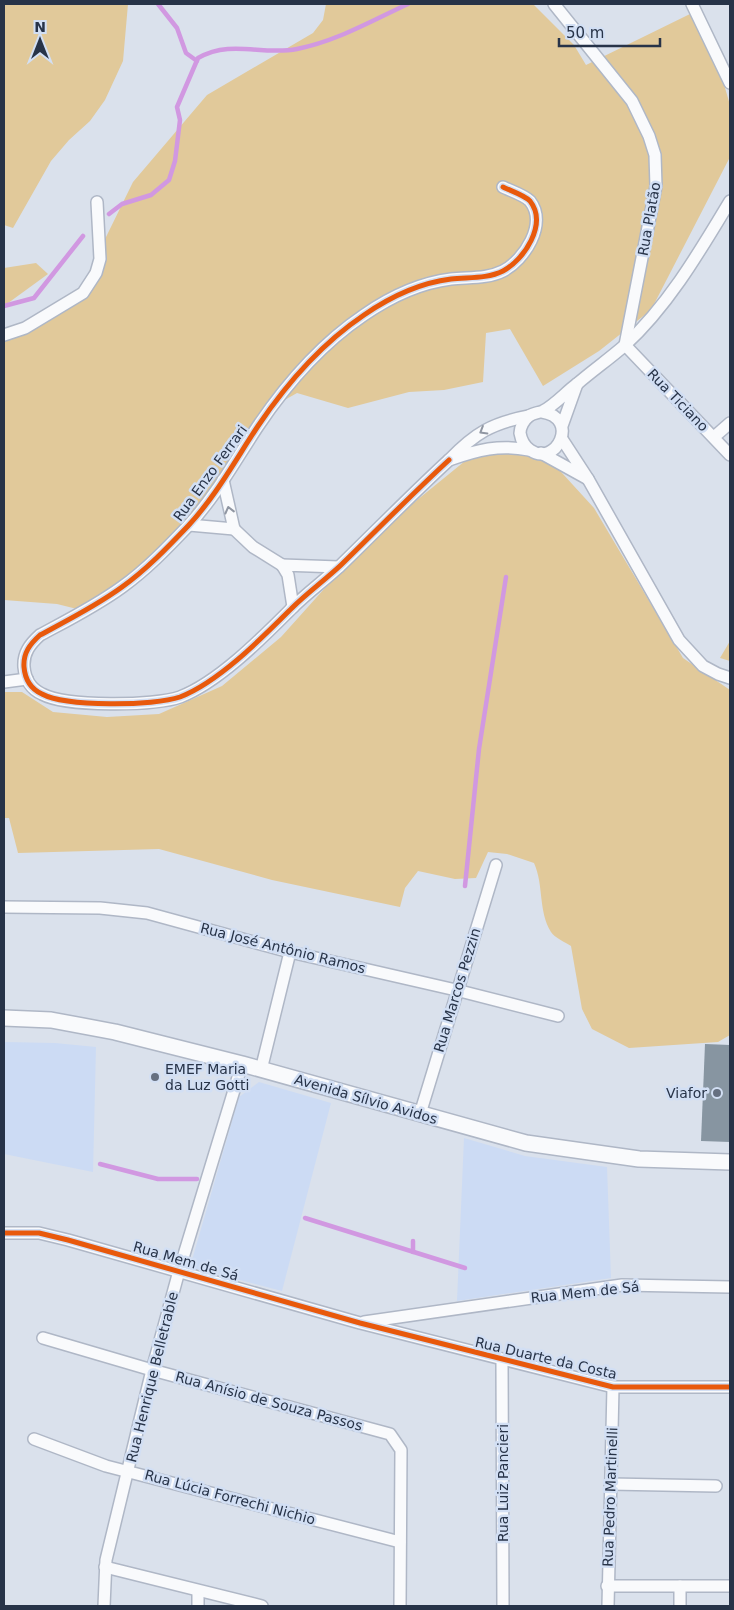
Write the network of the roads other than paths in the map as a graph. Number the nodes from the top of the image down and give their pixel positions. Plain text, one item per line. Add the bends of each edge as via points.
1 (554, 4) edge
2 (692, 4) edge
3 (730, 83) edge
4 (503, 187) dead end
5 (730, 200) edge
6 (98, 202) dead end
7 (4, 335) edge
8 (625, 345) junction
9 (577, 384) junction
10 (542, 412) junction
11 (529, 416) junction
12 (730, 423) edge
13 (562, 426) junction
14 (714, 438) junction
15 (562, 439) junction
16 (529, 450) junction
17 (541, 454) junction
18 (730, 455) edge
19 (449, 460) junction
20 (588, 479) junction
21 (222, 480) junction
22 (189, 525) junction
23 (234, 529) junction
24 (282, 565) junction
25 (339, 567) junction
26 (293, 607) junction
27 (730, 678) edge
28 (27, 680) junction
29 (4, 682) edge
30 (496, 865) dead end
31 (4, 907) edge
32 (290, 952) junction
33 (456, 990) junction
34 (558, 1016) dead end
35 (4, 1018) edge
36 (242, 1064) junction
37 (261, 1070) junction
38 (420, 1114) junction
39 (730, 1162) edge
40 (4, 1233) edge
41 (179, 1271) junction
42 (730, 1287) edge
43 (360, 1323) junction
44 (43, 1338) dead end
45 (502, 1360) junction
46 (152, 1370) junction
47 (613, 1387) junction
48 (730, 1387) edge
49 (34, 1439) dead end
50 (128, 1470) junction
51 (610, 1484) junction
52 (716, 1486) dead end
53 (400, 1542) junction
54 (105, 1567) junction
55 (607, 1586) junction
56 (680, 1586) junction
57 (730, 1586) edge
58 (198, 1592) junction
59 (104, 1606) edge
60 (198, 1606) edge
61 (262, 1606) edge
62 (400, 1606) edge
63 (503, 1606) edge
64 (608, 1606) edge
65 (680, 1606) edge

1 - 8 street, Rua Platão via 632,102 655,155 656,186
2 - 3 street
4 - 21 street, Rua Enzo Ferrari via 528,199 533,206 535,226 528,248 522,255 502,271 410,289 364,314 299,372
5 - 8 street via 660,307
6 - 7 street via 100,259 96,273 83,293 24,328
8 - 9 street
8 - 14 street, Rua Ticiano
9 - 10 street
9 - 13 street
10 - 11 street
10 - 13 street via 554,416
11 - 16 street via 524,420 520,433
11 -> 19 street via 492,426 467,442
12 - 14 street
13 - 15 street
14 - 18 street, Rua Ticiano
15 - 17 street via 554,449
15 - 20 street
16 - 17 street
16 - 19 street via 502,446
17 - 20 street
19 - 25 street
20 - 27 street via 679,640 703,666
21 - 22 street, Rua Enzo Ferrari
23 -> 21 street
22 - 23 street
22 - 28 street, Rua Enzo Ferrari via 146,569 122,587 35,639 24,656
23 - 24 street via 253,547
24 - 25 street
24 - 26 street via 288,576
25 - 26 street
26 - 28 street via 268,633 200,686 159,702 62,700 43,695
28 - 29 street
30 - 33 street, Rua Marcos Pezzin
31 - 32 street, Rua José Antônio Ramos via 100,908 139,912
32 - 33 street, Rua José Antônio Ramos
32 - 37 street
33 - 34 street, Rua José Antônio Ramos
33 - 38 street, Rua Marcos Pezzin
35 - 36 main road, Avenida Sílvio Avidos via 81,1024
36 - 37 main road, Avenida Sílvio Avidos
36 - 41 street, Rua Henrique Belletrable
37 - 38 main road, Avenida Sílvio Avidos
38 - 39 main road, Avenida Sílvio Avidos via 526,1143 611,1156 676,1162
40 - 41 street, Rua Mem de Sá via 39,1233
41 - 43 street, Rua Mem de Sá
41 - 46 street, Rua Henrique Belletrable
42 - 43 street, Rua Mem de Sá via 622,1285
43 - 45 street, Rua Duarte da Costa
44 - 46 street, Rua Anísio de Souza Passos
45 - 47 street, Rua Duarte da Costa
45 - 63 street, Rua Luiz Pancieri
46 - 50 street, Rua Henrique Belletrable
46 - 53 street, Rua Anísio de Souza Passos via 383,1431 395,1438 401,1450
47 - 48 street, Rua Duarte da Costa
47 - 51 street, Rua Pedro Martinelli
49 - 50 street, Rua Lúcia Forrechi Nichio via 106,1466
50 - 53 street, Rua Lúcia Forrechi Nichio
50 - 54 street, Rua Henrique Belletrable
51 - 52 street
51 - 55 street, Rua Pedro Martinelli
53 - 62 street
54 - 58 street
54 - 59 street, Rua Henrique Belletrable
55 - 56 street
55 - 64 street, Rua Pedro Martinelli
56 - 57 street
56 - 65 street
58 - 60 street
58 - 61 street

